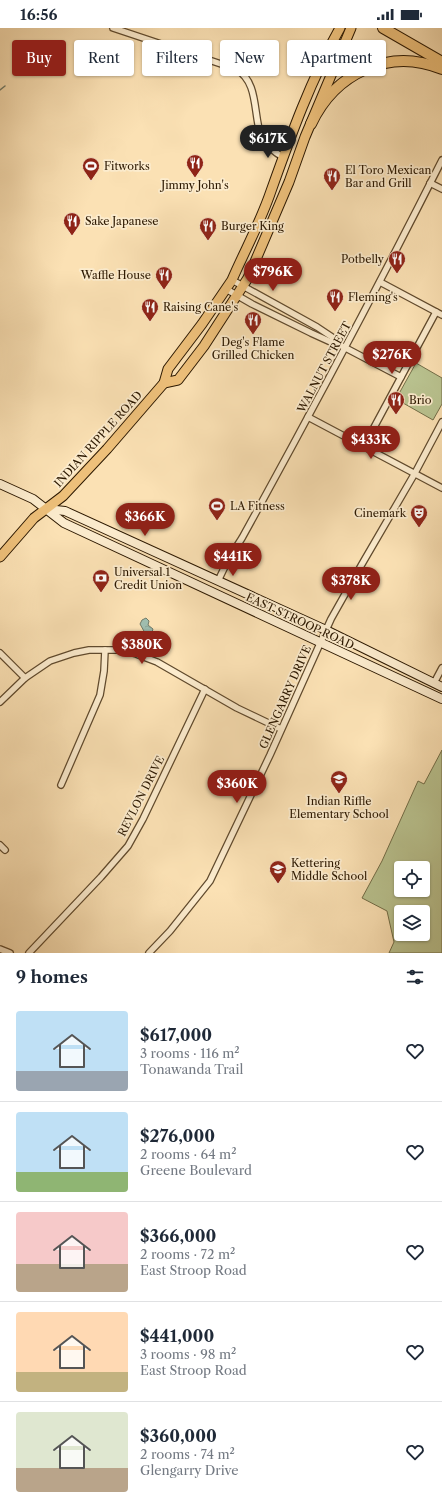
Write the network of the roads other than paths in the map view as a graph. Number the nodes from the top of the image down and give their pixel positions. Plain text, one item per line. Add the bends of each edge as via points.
1 (113, 28) edge
2 (138, 28) edge
3 (340, 28) edge
4 (351, 28) edge
5 (383, 28) edge
6 (136, 35) junction
7 (442, 62) edge
8 (442, 69) edge
9 (312, 124) junction
10 (268, 144) junction
11 (284, 153) junction
12 (442, 160) edge
13 (289, 182) junction
14 (430, 183) junction
15 (442, 189) edge
16 (232, 280) junction
17 (380, 282) junction
18 (243, 285) junction
19 (226, 289) junction
20 (237, 295) junction
21 (436, 312) junction
22 (442, 315) edge
23 (338, 344) junction
24 (346, 348) junction
25 (400, 378) junction
26 (164, 383) junction
27 (308, 417) junction
28 (442, 422) edge
29 (364, 446) junction
30 (415, 473) junction
31 (0, 484) edge
32 (442, 488) edge
33 (46, 509) junction
34 (135, 543) junction
35 (0, 557) edge
36 (141, 559) junction
37 (172, 560) junction
38 (218, 581) junction
39 (326, 630) junction
40 (321, 642) junction
41 (105, 650) junction
42 (0, 653) edge
43 (442, 668) edge
44 (25, 678) junction
45 (434, 683) junction
46 (442, 687) edge
47 (205, 689) junction
48 (442, 699) edge
49 (0, 702) edge
50 (281, 729) junction
51 (61, 786) dead end
52 (0, 845) edge
53 (6, 850) dead end
54 (0, 949) edge
55 (10, 953) edge
56 (30, 953) edge
57 (149, 953) edge

1 - 6 street
2 - 6 street
3 - 11 main road, INDIAN RIPPLE ROAD via 315,77
4 - 9 main road, INDIAN RIPPLE ROAD
5 - 7 highway
6 - 10 street via 241,72 250,83 261,136
8 - 9 highway via 411,60 392,61 368,67 355,74 332,94
9 - 13 main road, INDIAN RIPPLE ROAD
10 - 11 street
10 - 11 street via 273,152
11 - 13 main road via 293,158 287,172
11 - 16 main road, INDIAN RIPPLE ROAD via 267,201
12 - 14 street, WALNUT STREET
13 - 18 main road, INDIAN RIPPLE ROAD
14 - 15 street
14 - 17 street, WALNUT STREET
16 - 18 street
16 - 19 main road, INDIAN RIPPLE ROAD
17 - 21 street
17 - 24 street, WALNUT STREET
18 - 20 main road, INDIAN RIPPLE ROAD
18 - 23 street via 317,327
19 - 20 street
19 - 26 main road, INDIAN RIPPLE ROAD via 168,369
20 - 23 street
20 - 26 main road, INDIAN RIPPLE ROAD via 178,380
21 - 22 street
21 - 25 street
23 - 24 street
24 - 25 street
24 - 27 street, WALNUT STREET
25 - 29 street
26 - 33 main road, INDIAN RIPPLE ROAD via 108,449 63,496
27 - 29 street
27 - 38 street, WALNUT STREET
28 - 30 street, GLENGARRY DRIVE
29 - 30 street
30 - 32 street
30 - 39 street, GLENGARRY DRIVE
31 - 33 main road via 33,499
33 - 34 main road, EAST STROOP ROAD via 65,511
33 - 35 main road, INDIAN RIPPLE ROAD via 34,518
33 - 36 main road, EAST STROOP ROAD via 64,523
34 - 36 main road
34 - 37 main road, EAST STROOP ROAD
36 - 37 main road via 148,557
36 - 40 main road, EAST STROOP ROAD
37 - 38 main road, EAST STROOP ROAD
38 - 39 main road, EAST STROOP ROAD
39 - 40 street, GLENGARRY DRIVE
39 - 45 main road, EAST STROOP ROAD
40 - 48 main road, EAST STROOP ROAD
40 - 50 street, GLENGARRY DRIVE
41 - 44 street via 88,650 63,656 38,668
41 - 47 street via 120,650 147,658
41 - 51 street via 100,694
42 - 44 street
43 - 45 street
44 - 49 street
45 - 46 main road, EAST STROOP ROAD
47 - 50 street via 236,708
47 - 56 street, REVLON DRIVE via 144,819 128,846
50 - 57 street, GLENGARRY DRIVE via 210,880 175,926
52 - 53 street
54 - 55 street

